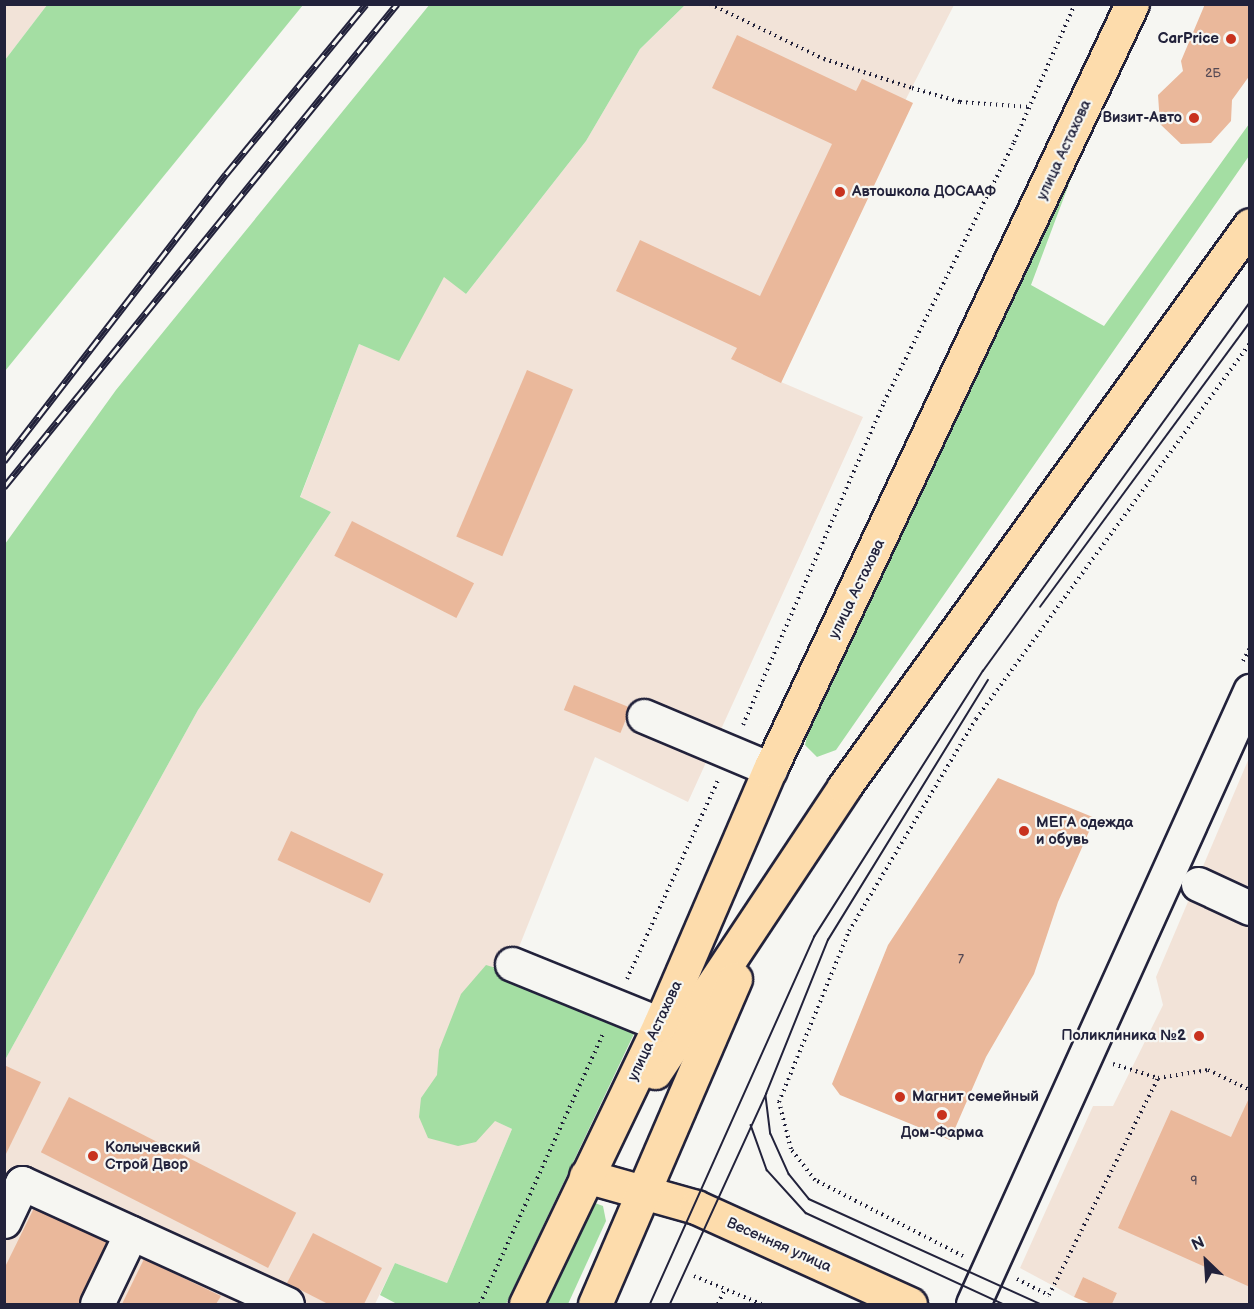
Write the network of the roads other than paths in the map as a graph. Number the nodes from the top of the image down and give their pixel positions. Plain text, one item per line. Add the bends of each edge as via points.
1 (1131, 4) edge
2 (1250, 225) edge
3 (1248, 697) edge
4 (644, 716) dead end
5 (770, 769) junction
6 (1198, 884) dead end
7 (765, 908) junction
8 (1250, 908) edge
9 (512, 964) dead end
10 (660, 1024) junction
11 (586, 1176) junction
12 (645, 1194) junction
13 (4, 1221) edge
14 (131, 1233) junction
15 (232, 1294) edge
16 (97, 1305) edge
17 (287, 1305) edge
18 (526, 1305) edge
19 (595, 1305) edge
20 (910, 1305) edge
21 (973, 1305) edge

1 - 5 main road, улица Астахова
2 - 7 main road, улица Астахова via 851,777
3 - 21 street
4 - 5 street
5 - 10 main road, улица Астахова
6 - 8 street
7 - 11 main road, улица Астахова
7 - 12 main road, улица Астахова
9 - 10 street
10 - 11 main road, улица Астахова
11 - 12 main road, Весенняя улица
11 - 18 main road, улица Астахова
12 - 19 main road, улица Астахова
12 - 20 main road, Весенняя улица via 696,1208
13 - 14 street via 22,1183
14 - 15 street
14 - 16 street
15 - 17 street

